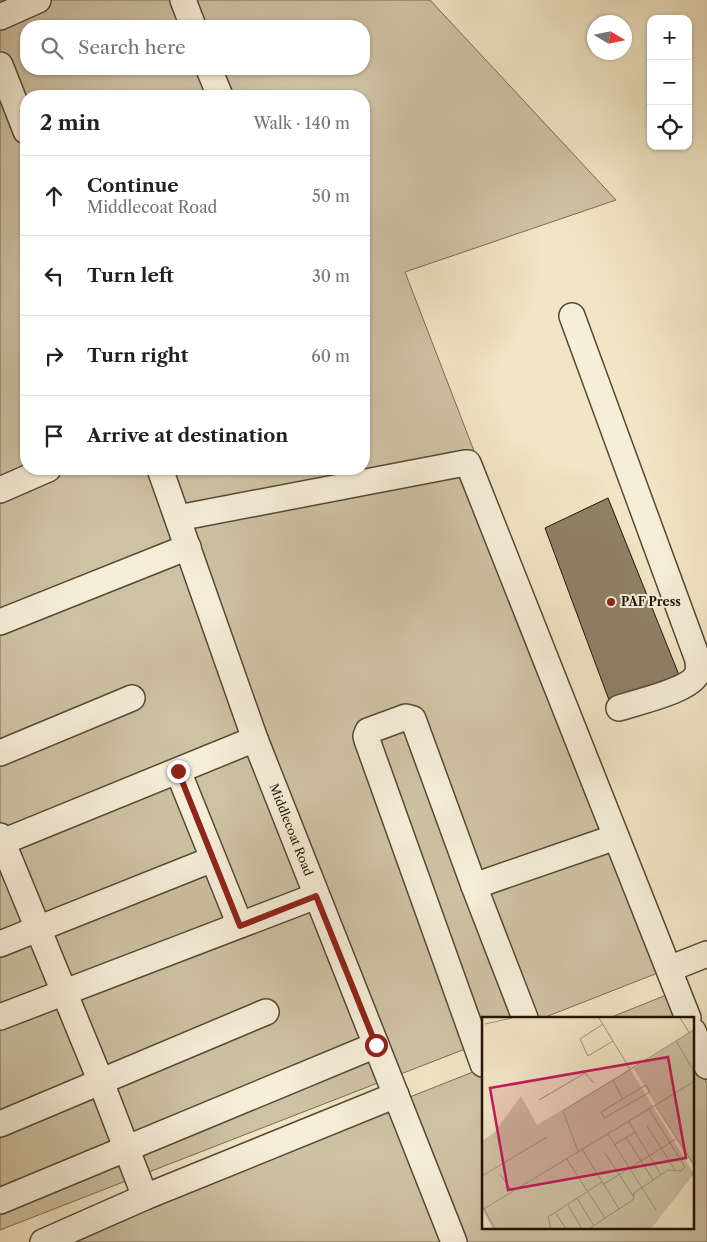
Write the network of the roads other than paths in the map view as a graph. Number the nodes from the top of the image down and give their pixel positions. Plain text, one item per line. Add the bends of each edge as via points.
1 (38, 0) edge
2 (183, 0) edge
3 (0, 17) edge
4 (191, 20) edge
5 (0, 65) edge
6 (212, 75) edge
7 (218, 90) edge
8 (20, 116) edge
9 (572, 316) dead end
10 (34, 475) edge
11 (162, 475) edge
12 (0, 490) edge
13 (178, 518) junction
14 (188, 547) junction
15 (0, 622) edge
16 (132, 698) dead end
17 (619, 708) dead end
18 (254, 739) junction
19 (0, 753) edge
20 (178, 771) junction
21 (616, 837) junction
22 (1, 840) edge
23 (213, 859) junction
24 (474, 886) junction
25 (316, 896) junction
26 (240, 926) junction
27 (38, 928) junction
28 (0, 944) edge
29 (707, 954) edge
30 (669, 969) junction
31 (64, 993) junction
32 (266, 1012) dead end
33 (0, 1017) edge
34 (525, 1017) edge
35 (688, 1017) edge
36 (694, 1034) edge
37 (376, 1045) junction
38 (482, 1061) edge
39 (707, 1066) edge
40 (100, 1082) junction
41 (396, 1095) junction
42 (0, 1124) edge
43 (127, 1148) junction
44 (146, 1197) junction
45 (0, 1202) edge
46 (43, 1242) edge
47 (454, 1242) edge

1 - 3 street
2 - 4 street
5 - 8 street
6 - 7 street
9 - 17 street via 698,660 698,672 692,681
10 - 12 street
11 - 13 street, Middlecoat Road
13 - 14 street, Middlecoat Road
13 - 21 street via 468,464
14 - 15 street
14 - 18 street, Middlecoat Road
16 - 19 street
18 - 20 street
18 - 25 street, Middlecoat Road
20 - 22 street
20 - 23 street
21 - 24 street
21 - 30 street
22 - 27 street
23 - 26 street
23 - 27 street
24 - 34 street
24 - 38 street via 413,719 406,716 368,731 367,740
25 - 26 street
25 - 37 street, Middlecoat Road
26 - 31 street
27 - 28 street
27 - 31 street
29 - 30 street
30 - 35 street
31 - 33 street
31 - 40 street
32 - 40 street
36 - 39 street
37 - 41 street, Middlecoat Road
37 - 43 street
40 - 42 street
40 - 43 street
41 - 44 street
41 - 47 street, Middlecoat Road
43 - 44 street
43 - 45 street
44 - 46 street

